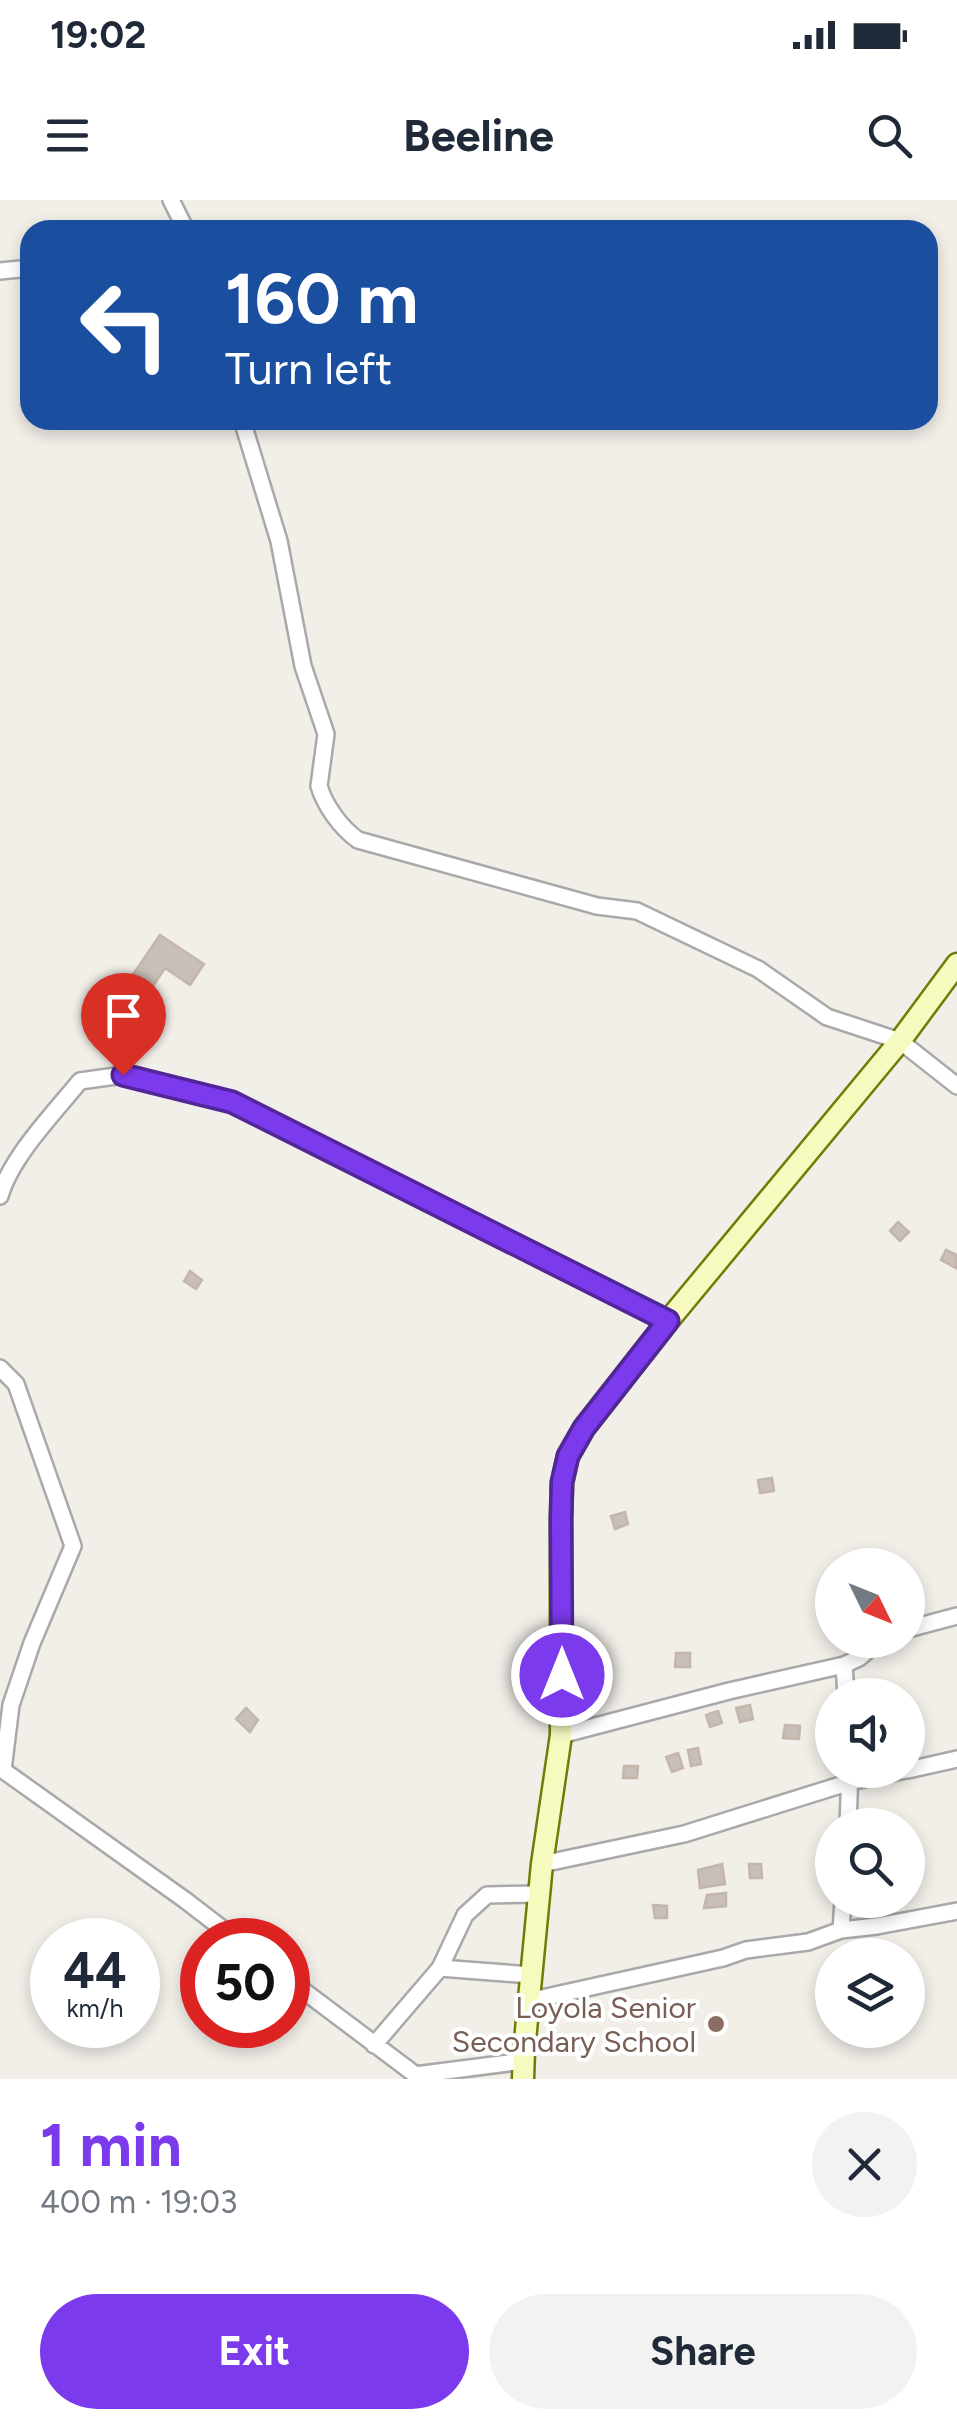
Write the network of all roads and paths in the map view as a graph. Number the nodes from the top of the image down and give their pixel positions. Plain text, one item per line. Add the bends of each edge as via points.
1 (245, 430) edge
2 (957, 964) edge
3 (900, 1042) junction
4 (957, 1086) edge
5 (0, 1196) edge
6 (668, 1321) junction
7 (0, 1368) edge
8 (957, 1616) edge
9 (925, 1624) edge
10 (859, 1658) edge
11 (844, 1665) junction
12 (845, 1678) edge
13 (561, 1735) junction
14 (957, 1759) edge
15 (925, 1766) edge
16 (2, 1769) edge
17 (816, 1788) edge
18 (542, 1864) junction
19 (539, 1894) junction
20 (957, 1911) edge
21 (208, 1918) edge
22 (842, 1918) edge
23 (841, 1930) junction
24 (440, 1968) junction
25 (531, 1975) junction
26 (310, 1995) edge
27 (528, 2002) junction
28 (374, 2045) junction
29 (524, 2070) edge
30 (418, 2077) edge

1 - 3 street via 326,734 319,786 346,832 597,906 637,911 758,969 828,1017
2 - 3 main road
3 - 4 street
3 - 6 main road
5 - 6 street via 13,1166 80,1081 123,1075 232,1102
6 - 13 main road via 568,1456 561,1519
7 - 16 street via 16,1384 73,1546 11,1705
8 - 9 street
10 - 11 street
11 - 12 street
11 - 13 street
13 - 18 main road
14 - 15 street
16 - 21 street
17 - 18 street via 684,1834
18 - 19 main road
19 - 24 street via 487,1895 465,1915
19 - 25 main road
20 - 23 street
22 - 23 street
23 - 27 street
24 - 25 street
24 - 28 street
25 - 27 main road
26 - 28 street
27 - 29 main road
28 - 30 street
29 - 30 street

